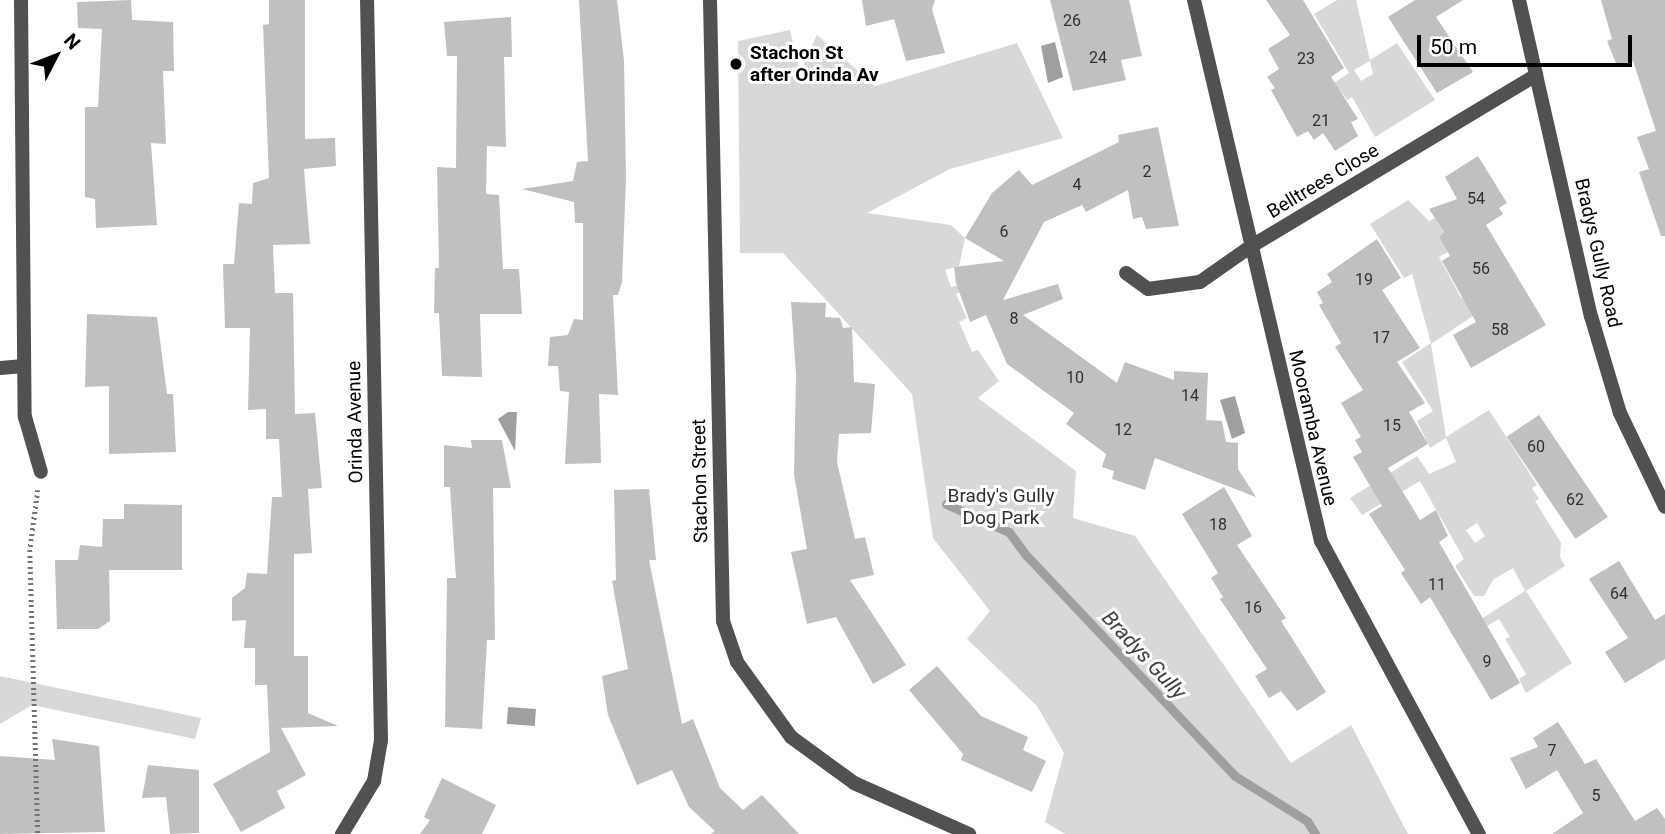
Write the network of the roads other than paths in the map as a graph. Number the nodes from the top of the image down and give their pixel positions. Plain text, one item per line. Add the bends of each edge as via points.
1 (21, 0) edge
2 (368, 0) edge
3 (710, 0) edge
4 (1194, 0) edge
5 (1519, 0) edge
6 (1536, 75) junction
7 (1250, 247) junction
8 (1126, 273) dead end
9 (24, 366) junction
10 (0, 368) edge
11 (41, 472) road end
12 (1665, 507) edge
13 (342, 834) edge
14 (969, 834) edge
15 (1479, 834) edge

1 - 9 street
2 - 13 street, Orinda Avenue via 382,740 374,781
3 - 14 street, Stachon Street via 723,621 737,662 791,737 853,783
4 - 7 street, Mooramba Avenue
5 - 6 street, Bradys Gully Road
6 - 7 street, Belltrees Close
6 - 12 street, Bradys Gully Road via 1591,316 1616,401
7 - 8 street, Belltrees Close via 1200,282 1168,289 1148,289
7 - 15 street, Mooramba Avenue via 1321,541
9 - 10 street
9 - 11 street via 25,417

